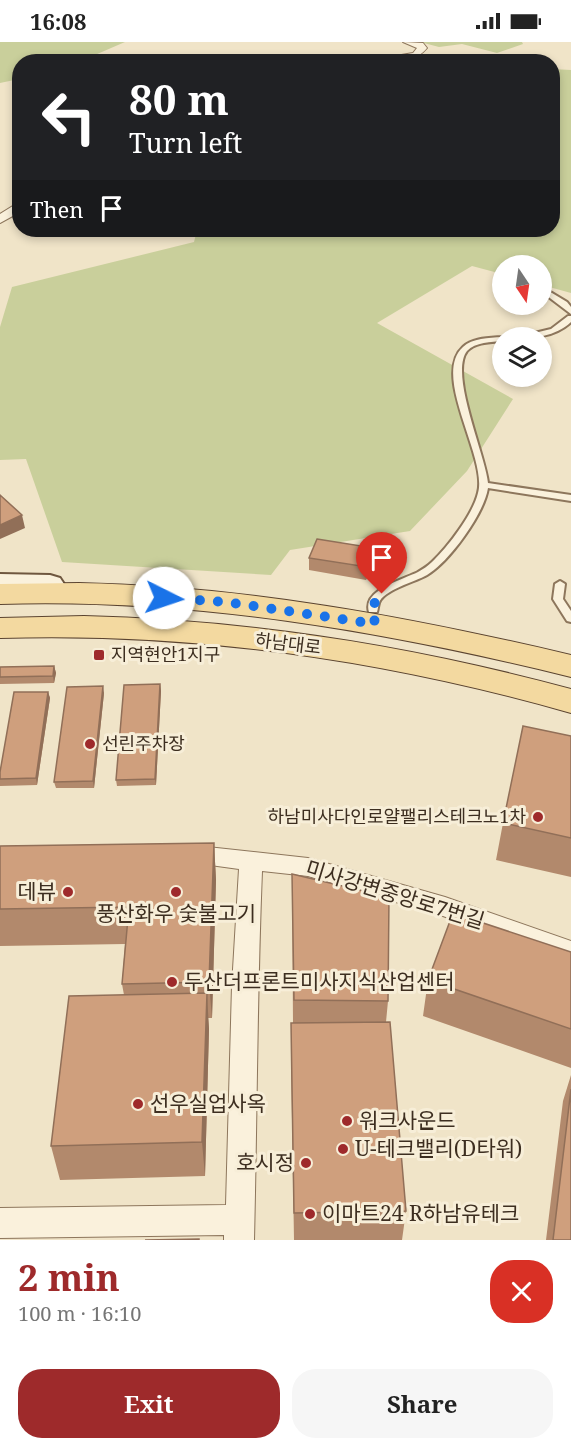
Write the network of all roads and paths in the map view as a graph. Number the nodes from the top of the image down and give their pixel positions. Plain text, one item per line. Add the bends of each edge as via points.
1 (408, 42) edge
2 (417, 54) edge
3 (552, 296) edge
4 (571, 312) edge
5 (571, 318) edge
6 (552, 330) edge
7 (492, 341) edge
8 (484, 485) junction
9 (571, 498) edge
10 (0, 583) edge
11 (560, 584) dead end
12 (102, 593) junction
13 (0, 594) edge
14 (373, 612) junction
15 (571, 619) edge
16 (0, 628) edge
17 (571, 666) edge
18 (571, 701) edge
19 (169, 852) edge
20 (251, 861) junction
21 (571, 952) edge
22 (0, 1222) edge
23 (239, 1230) edge

1 - 2 street via 420,45
3 - 4 lane
5 - 6 lane
7 - 8 lane via 462,351 458,364 463,411
8 - 9 lane
8 - 14 lane via 458,539 425,573 376,598
10 - 12 street via 57,585
11 - 15 lane via 558,599
12 - 13 main road, 하남대로
12 - 14 main road, 하남대로
14 - 17 main road, 하남대로 via 459,639
16 - 18 main road, 하남대로 via 95,627 218,635 449,670
19 - 20 street, 미사강변중앙로7번길
20 - 21 street, 미사강변중앙로7번길 via 308,867 353,879
20 - 23 street
22 - 23 street

